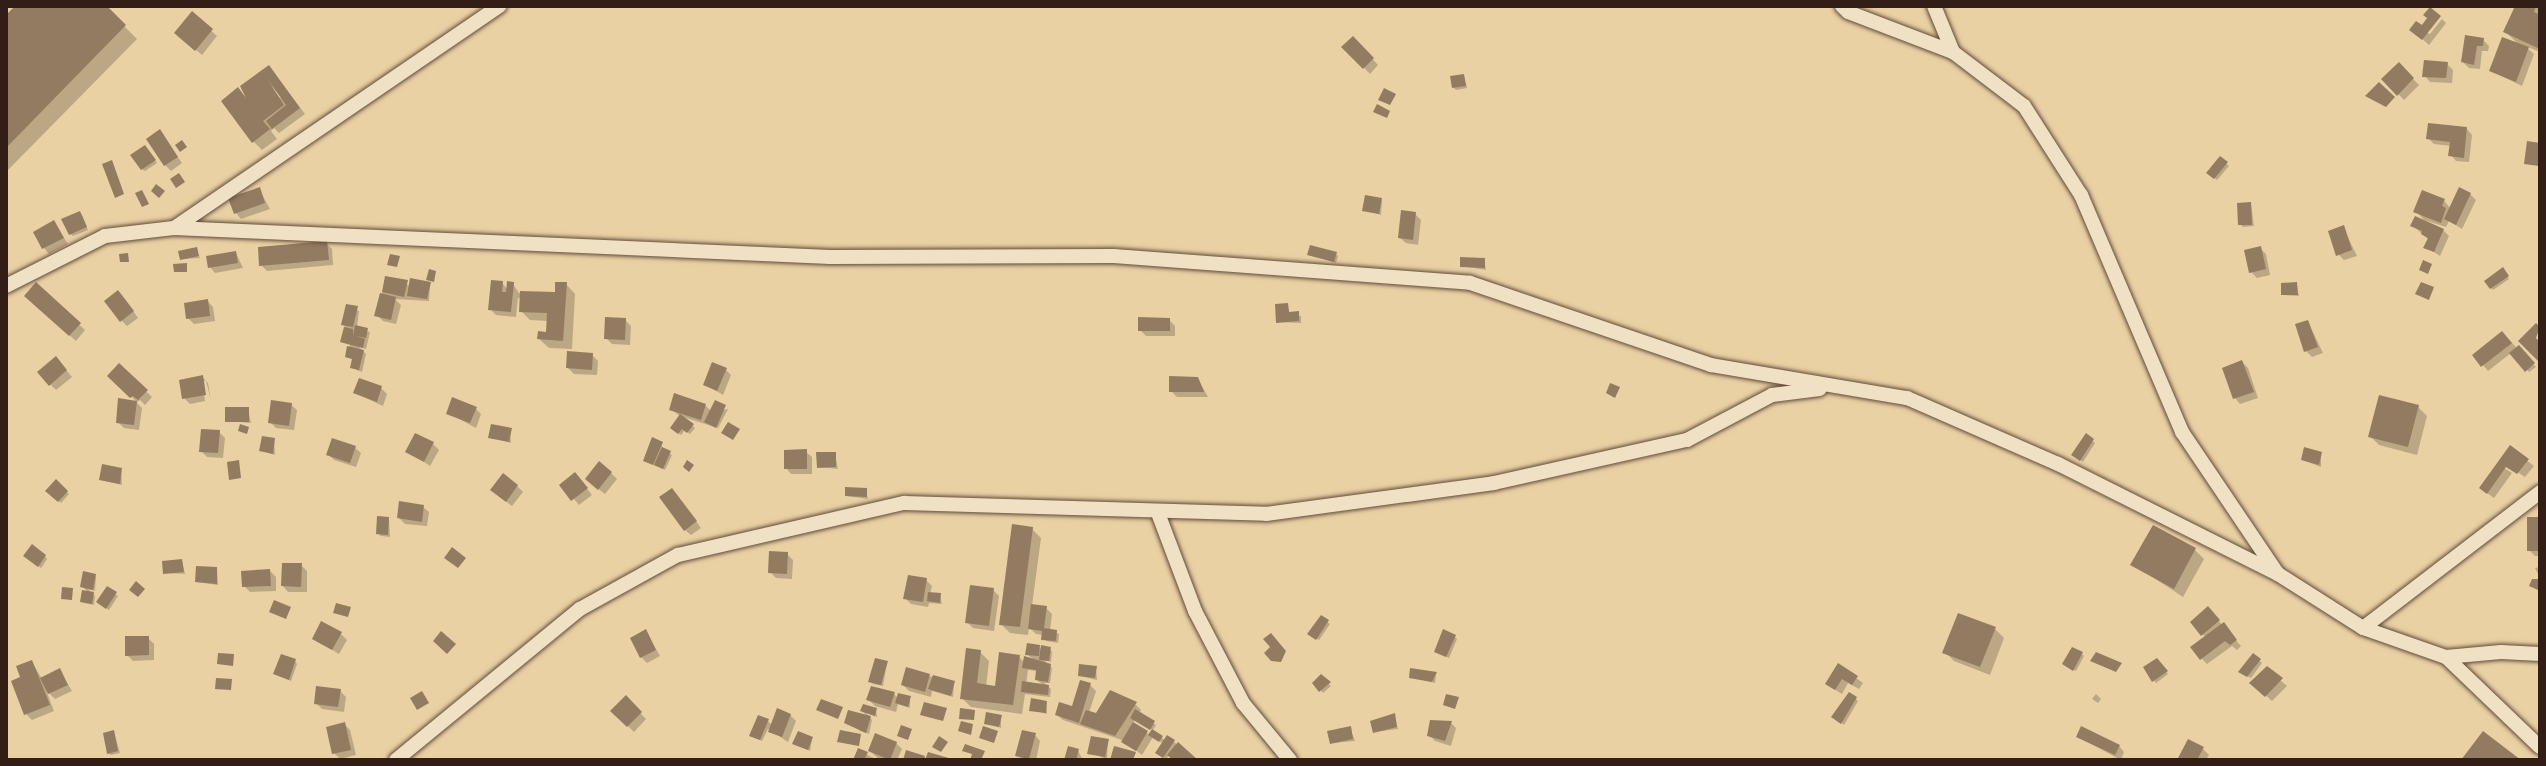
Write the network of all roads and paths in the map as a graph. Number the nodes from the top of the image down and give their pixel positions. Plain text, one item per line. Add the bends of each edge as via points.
1 (500, 6) edge
2 (1842, 6) edge
3 (1934, 6) edge
4 (1953, 52) junction
5 (174, 228) junction
6 (6, 286) edge
7 (1836, 386) junction
8 (2540, 492) edge
9 (1158, 513) junction
10 (2278, 574) junction
11 (2363, 628) junction
12 (2540, 654) edge
13 (2446, 657) junction
14 (2540, 747) edge
15 (396, 760) edge
16 (1290, 760) edge

1 - 5 street
2 - 4 street
3 - 4 street
4 - 10 street via 2024,106 2081,195 2182,432
5 - 6 street via 105,236
5 - 7 street via 830,257 1114,256 1450,279 1711,365
7 - 9 street via 1772,395 1687,440 1494,483 1266,514
7 - 10 street via 1907,398 2058,464
8 - 11 street
9 - 15 street via 904,503 678,555 580,609
9 - 16 street via 1195,611 1236,690
10 - 11 street
11 - 13 street
12 - 13 street
13 - 14 street

